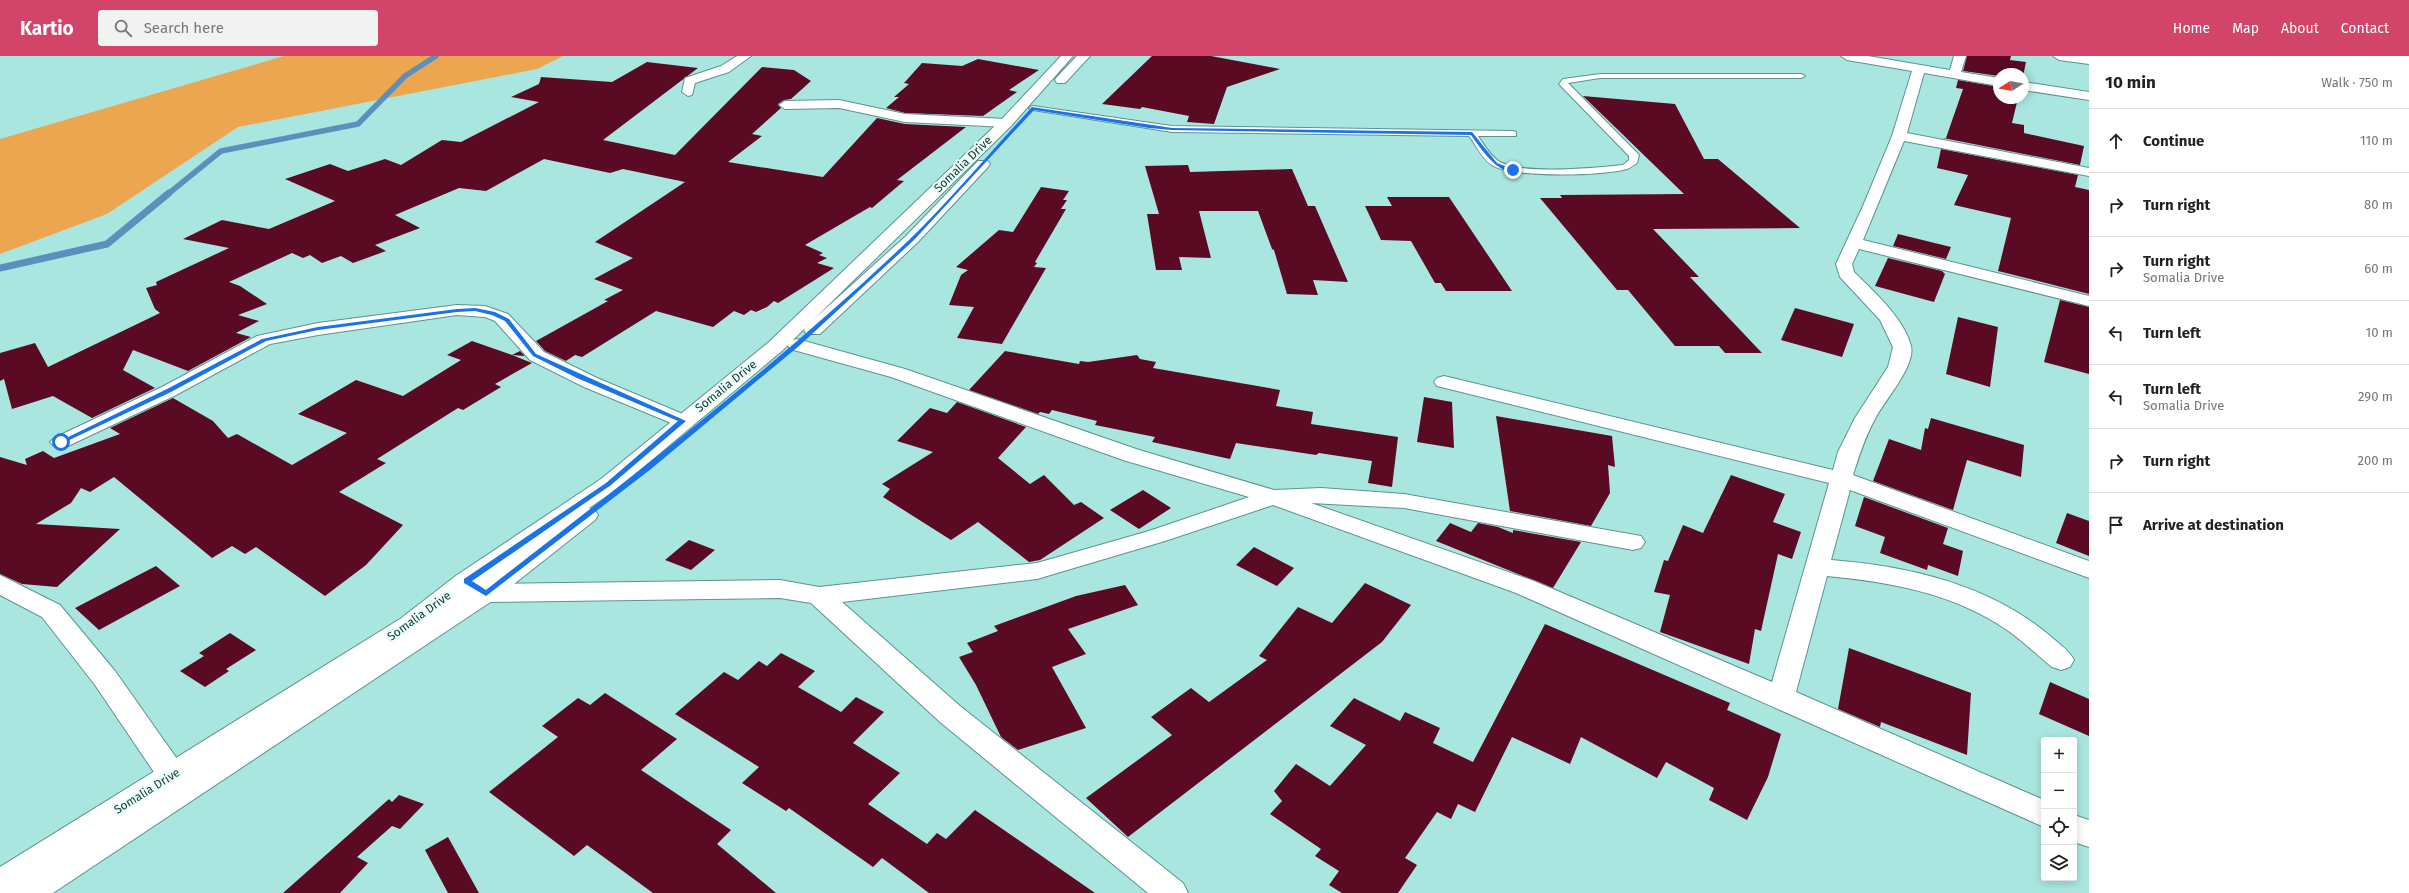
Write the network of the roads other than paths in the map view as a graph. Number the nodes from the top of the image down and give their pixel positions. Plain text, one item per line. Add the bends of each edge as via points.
1 (745, 56) edge
2 (1067, 56) edge
3 (1084, 56) edge
4 (1847, 56) edge
5 (1960, 56) edge
6 (2059, 56) edge
7 (2089, 60) edge
8 (1919, 69) junction
9 (1954, 75) junction
10 (1801, 76) dead end
11 (1993, 81) edge
12 (2029, 87) edge
13 (688, 92) dead end
14 (2089, 96) edge
15 (785, 105) dead end
16 (1033, 108) junction
17 (1006, 123) junction
18 (1472, 134) junction
19 (1513, 134) dead end
20 (1899, 136) junction
21 (2089, 172) edge
22 (1853, 242) junction
23 (2089, 301) edge
24 (797, 345) junction
25 (1444, 382) dead end
26 (683, 421) junction
27 (61, 442) dead end
28 (1842, 479) junction
29 (1273, 497) junction
30 (1634, 542) dead end
31 (1817, 567) junction
32 (2089, 570) edge
33 (0, 584) edge
34 (476, 587) junction
35 (820, 596) junction
36 (2061, 660) dead end
37 (1781, 697) junction
38 (172, 775) junction
39 (2041, 813) edge
40 (2077, 829) edge
41 (2089, 834) edge
42 (0, 884) edge
43 (26, 893) edge
44 (1172, 893) edge

1 - 13 street via 725,69 689,81
2 - 17 street, Somalia Drive
3 - 16 street, Somalia Drive
4 - 8 street
5 - 9 street
6 - 7 street
8 - 9 street
8 - 20 street
9 - 11 street
10 - 18 lane via 1600,76 1566,81 1563,84 1634,155 1634,161 1625,167 1557,171 1513,170 1495,164
12 - 14 street
15 - 17 street via 839,104 905,118
16 - 18 lane via 1172,129
16 - 24 street, Somalia Drive via 912,239
17 - 26 street, Somalia Drive via 776,346
18 - 19 lane
20 - 21 street
20 - 22 street via 1871,206
22 - 23 street
22 - 28 street via 1844,264 1846,273 1888,318 1902,347 1898,367 1865,418 1849,452
24 - 29 street via 898,373 1131,455
24 - 34 street, Somalia Drive via 649,467
25 - 28 street
26 - 27 street via 534,355 507,320 475,310 457,310 318,329 264,340 169,391
26 - 34 street, Somalia Drive via 609,484
28 - 31 street
28 - 32 street
29 - 30 street via 1321,495 1404,501
29 - 35 street via 1157,536 1037,571
29 - 37 street via 1525,587
31 - 36 street via 1874,571 1964,595 2014,622
31 - 37 street
33 - 38 street via 51,611 105,678
34 - 35 street via 780,589
34 - 38 street, Somalia Drive via 409,626
34 - 43 street, Somalia Drive
35 - 44 street via 950,714
37 - 39 street
38 - 42 street, Somalia Drive
40 - 41 street

